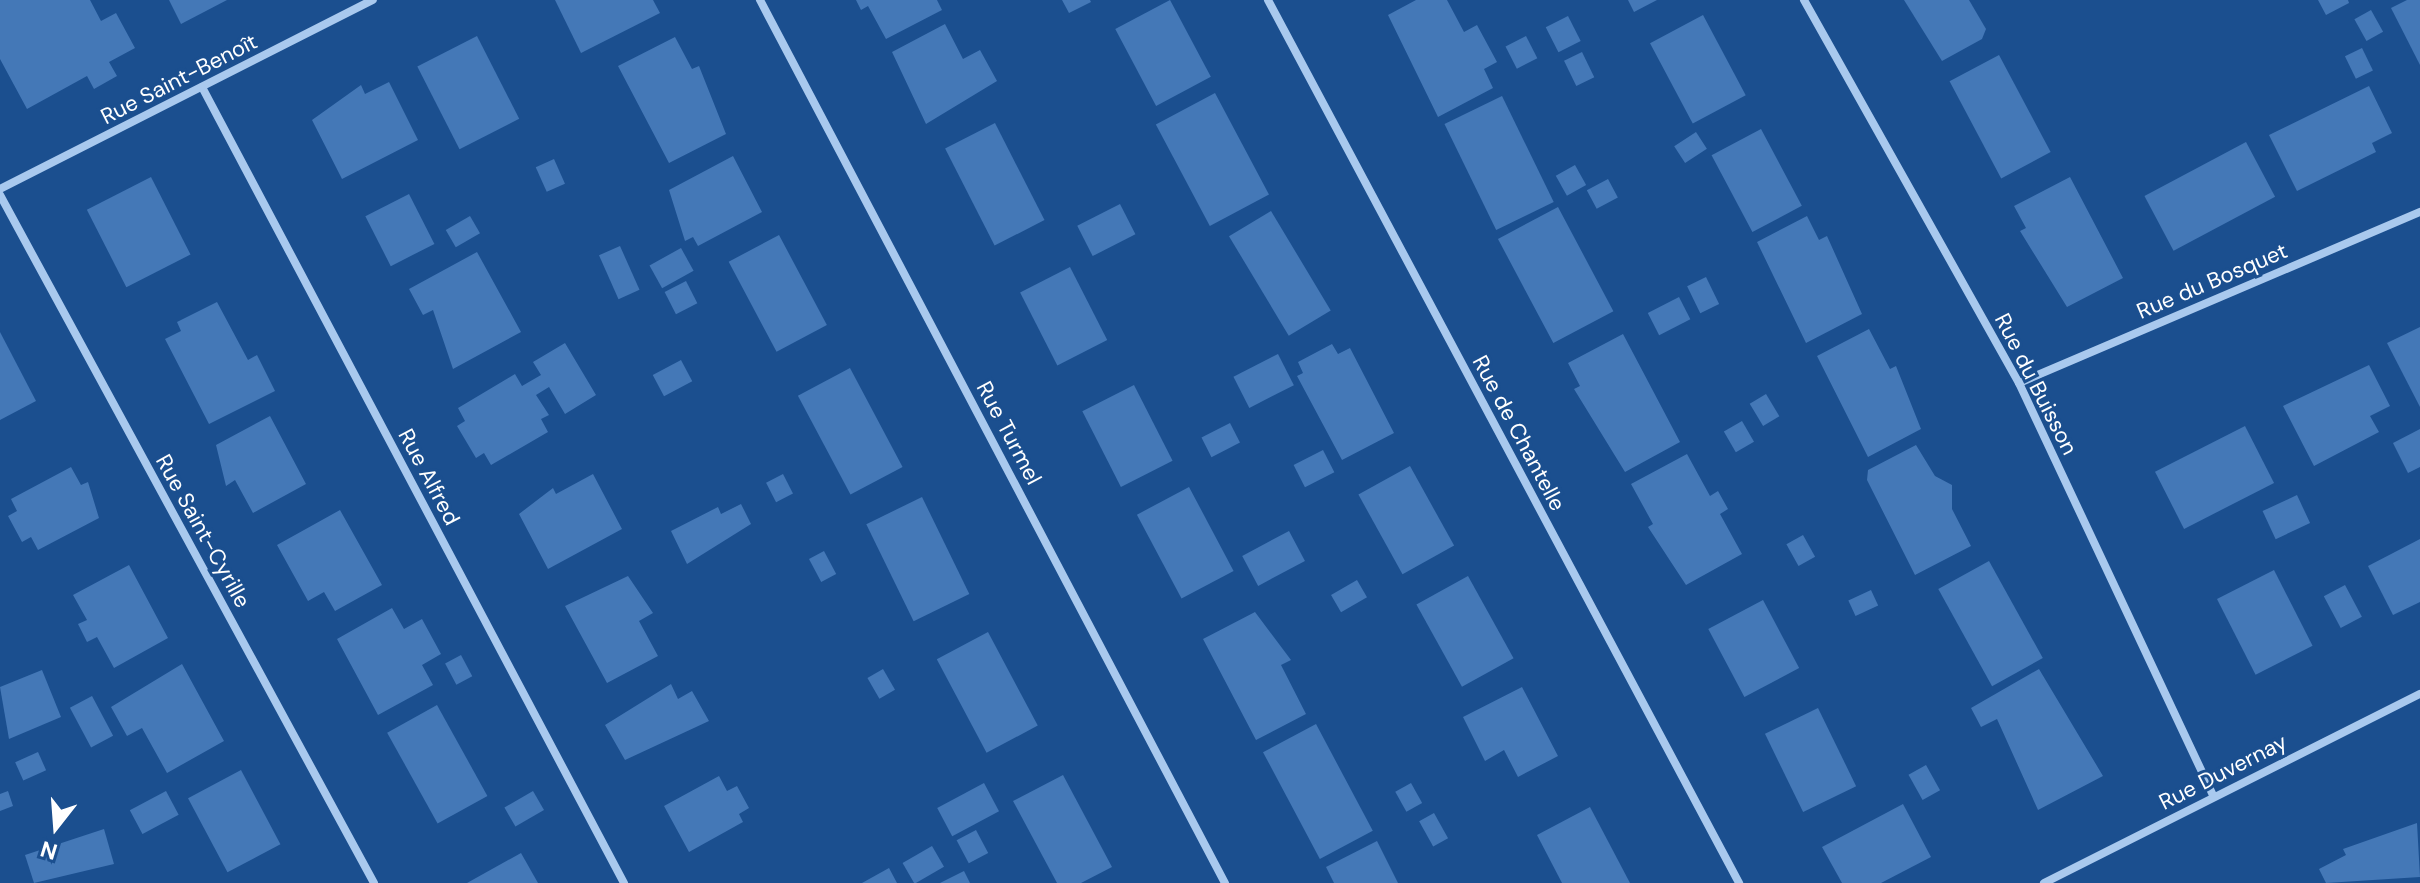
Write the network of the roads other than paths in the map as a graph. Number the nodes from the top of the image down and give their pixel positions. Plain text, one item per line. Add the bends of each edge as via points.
1 (373, 0) edge
2 (760, 0) edge
3 (1268, 0) edge
4 (1804, 0) edge
5 (202, 87) junction
6 (0, 192) edge
7 (2420, 212) edge
8 (2019, 383) junction
9 (2420, 694) edge
10 (2213, 796) junction
11 (374, 883) edge
12 (624, 883) edge
13 (1225, 883) edge
14 (1739, 883) edge
15 (2044, 883) edge

1 - 5 street, Rue Saint-Benoît
2 - 13 street, Rue Turmel
3 - 14 street, Rue de Chantelle
4 - 8 street, Rue du Buisson
5 - 6 street, Rue Saint-Benoît
5 - 12 street, Rue Alfred
6 - 11 street, Rue Saint-Cyrille
7 - 8 street, Rue du Bosquet
8 - 10 street, Rue du Buisson
9 - 10 street, Rue Duvernay
10 - 15 street, Rue Duvernay

